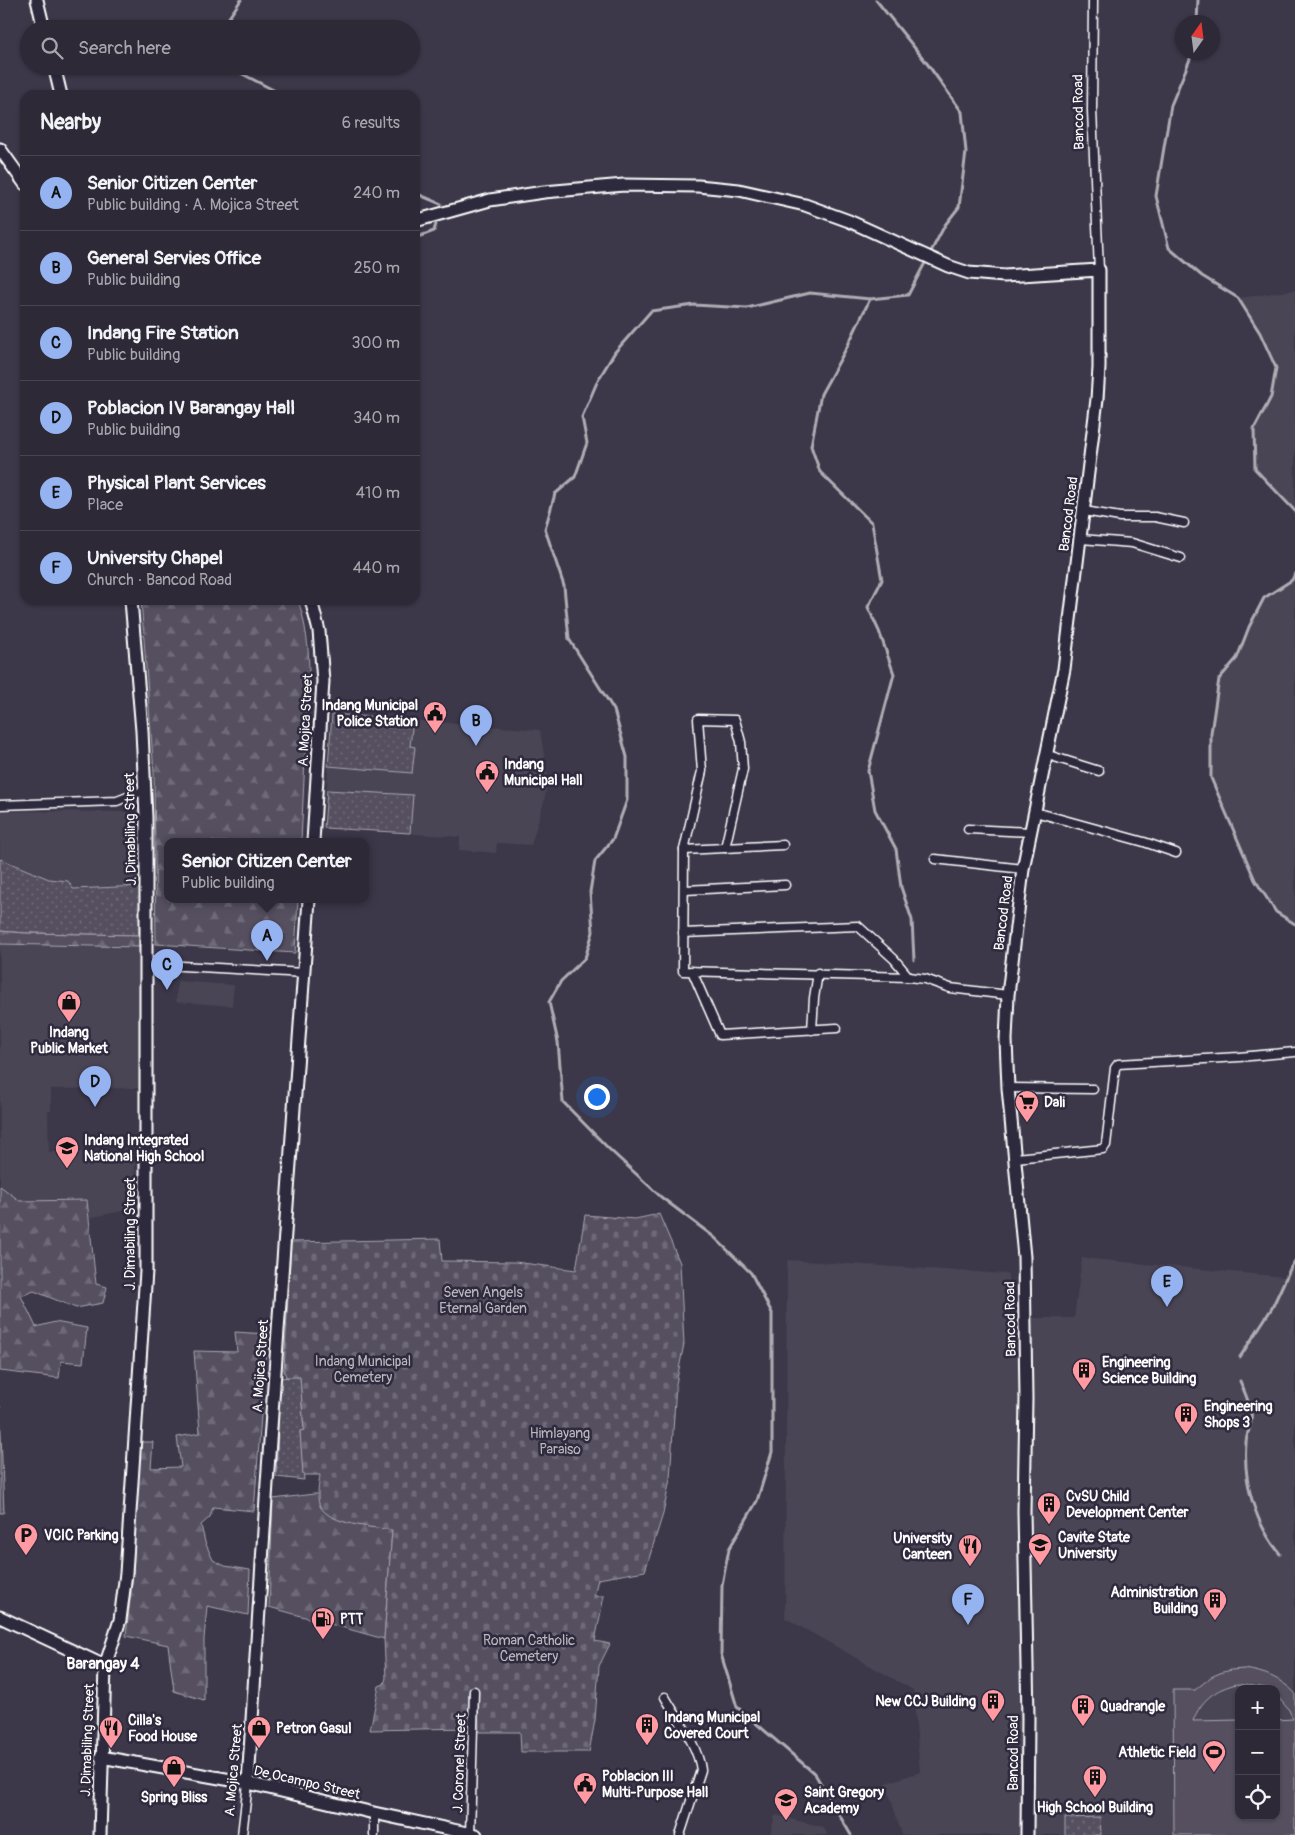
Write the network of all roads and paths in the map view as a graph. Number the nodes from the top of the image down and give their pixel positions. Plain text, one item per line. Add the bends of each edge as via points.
1 (37, 0) edge
2 (1093, 0) edge
3 (42, 20) edge
4 (56, 75) edge
5 (60, 90) edge
6 (0, 149) edge
7 (20, 177) edge
8 (420, 220) edge
9 (1099, 270) junction
10 (1084, 511) junction
11 (1184, 523) dead end
12 (1081, 539) junction
13 (1181, 558) dead end
14 (131, 605) edge
15 (312, 605) edge
16 (1048, 755) junction
17 (1099, 771) dead end
18 (145, 790) junction
19 (0, 804) edge
20 (1035, 812) junction
21 (968, 829) dead end
22 (1031, 832) junction
23 (313, 838) edge
24 (783, 845) dead end
25 (725, 848) junction
26 (684, 850) junction
27 (1176, 853) dead end
28 (935, 859) dead end
29 (1023, 868) junction
30 (784, 885) dead end
31 (685, 890) junction
32 (309, 903) edge
33 (683, 933) junction
34 (146, 964) junction
35 (692, 971) junction
36 (304, 973) junction
37 (818, 973) junction
38 (909, 977) junction
39 (1008, 995) junction
40 (837, 1028) dead end
41 (812, 1030) junction
42 (1295, 1052) edge
43 (1008, 1088) junction
44 (1093, 1089) dead end
45 (1016, 1158) junction
46 (0, 1617) edge
47 (105, 1666) junction
48 (474, 1691) dead end
49 (665, 1697) dead end
50 (101, 1757) junction
51 (248, 1783) junction
52 (374, 1813) junction
53 (100, 1835) edge
54 (242, 1835) edge
55 (374, 1835) edge
56 (472, 1835) edge
57 (680, 1835) edge
58 (1027, 1835) edge

1 - 3 street
2 - 9 street, Bancod Road via 1092,110
4 - 5 street
6 - 7 street
8 - 9 street via 517,196 624,185 675,184 739,190 787,200 834,215 969,273 994,276
9 - 10 street, Bancod Road via 1099,368
10 - 11 street via 1120,517 1155,517
10 - 12 street, Bancod Road
12 - 13 street via 1132,543
12 - 16 street, Bancod Road via 1064,669
14 - 18 street, J. Dimabiling Street
15 - 23 street, A. Mojica Street via 319,631 323,681
16 - 17 street
16 - 20 street, Bancod Road
18 - 19 street via 117,801
18 - 34 street, J. Dimabiling Street
20 - 22 street, Bancod Road
20 - 27 street
21 - 22 street
22 - 29 street, Bancod Road
24 - 25 street
25 - 26 street
25 - 26 street via 743,770 741,742 736,720 698,719 702,772
26 - 31 street
28 - 29 street
29 - 39 street, Bancod Road
30 - 31 street
31 - 33 street
32 - 36 street, A. Mojica Street
33 - 35 street via 683,971
33 - 38 street via 858,926
34 - 36 street
34 - 47 street, J. Dimabiling Street via 145,1300 126,1573 120,1620
35 - 37 street
35 - 41 street via 720,1035
36 - 51 street, A. Mojica Street
37 - 38 street
37 - 41 street
38 - 39 street via 950,988
39 - 43 street, Bancod Road
40 - 41 street
42 - 45 street via 1118,1064 1104,1149
43 - 44 street
43 - 45 street, Bancod Road
45 - 58 street, Bancod Road via 1024,1266
46 - 47 street
47 - 50 street, J. Dimabiling Street
48 - 56 street, J. Coronel Street
49 - 57 street via 699,1760 701,1770
50 - 51 street, De Ocampo Street
50 - 53 street, J. Dimabiling Street
51 - 52 street, De Ocampo Street
51 - 54 street, A. Mojica Street
52 - 55 street
52 - 56 street, De Ocampo Street

